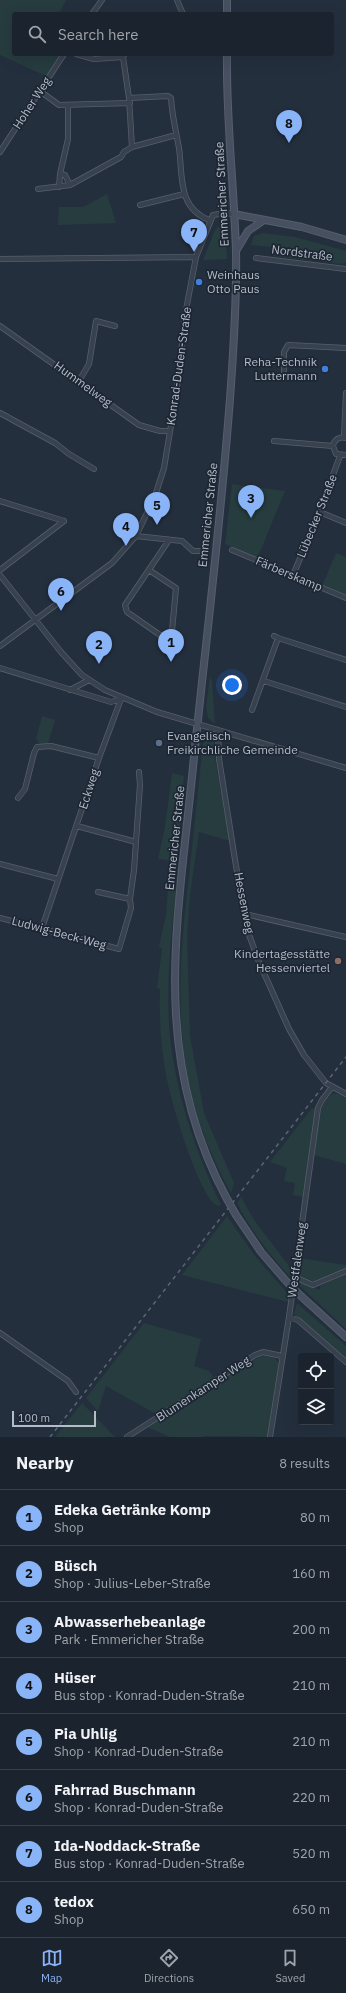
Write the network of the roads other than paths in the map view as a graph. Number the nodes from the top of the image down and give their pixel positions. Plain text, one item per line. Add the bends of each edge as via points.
1 (102, 0) edge
2 (177, 0) edge
3 (227, 0) edge
4 (93, 12) edge
5 (182, 12) edge
6 (227, 12) edge
7 (63, 56) edge
8 (83, 56) edge
9 (116, 56) edge
10 (124, 56) edge
11 (227, 56) edge
12 (40, 92) junction
13 (129, 100) junction
14 (68, 105) junction
15 (176, 135) junction
16 (132, 147) junction
17 (0, 152) edge
18 (60, 174) junction
19 (70, 185) junction
20 (59, 187) junction
21 (38, 188) dead end
22 (184, 194) junction
23 (140, 206) dead end
24 (234, 214) junction
25 (210, 220) junction
26 (264, 220) junction
27 (346, 240) edge
28 (236, 252) junction
29 (196, 257) junction
30 (256, 258) dead end
31 (0, 259) edge
32 (346, 269) edge
33 (0, 326) edge
34 (115, 326) dead end
35 (346, 348) edge
36 (284, 378) dead end
37 (79, 381) junction
38 (346, 393) edge
39 (0, 413) edge
40 (170, 431) junction
41 (345, 438) edge
42 (274, 441) dead end
43 (333, 446) junction
44 (346, 455) edge
45 (340, 456) junction
46 (94, 469) dead end
47 (0, 501) edge
48 (320, 512) junction
49 (346, 523) edge
50 (136, 536) junction
51 (169, 540) junction
52 (232, 550) dead end
53 (203, 551) dead end
54 (0, 570) edge
55 (149, 570) junction
56 (0, 575) edge
57 (293, 575) junction
58 (346, 598) edge
59 (35, 619) junction
60 (0, 646) edge
61 (346, 660) edge
62 (0, 668) edge
63 (89, 680) junction
64 (264, 681) junction
65 (70, 690) junction
66 (121, 699) junction
67 (346, 707) edge
68 (252, 710) dead end
69 (197, 725) junction
70 (218, 731) junction
71 (99, 758) junction
72 (346, 768) edge
73 (139, 772) dead end
74 (18, 798) dead end
75 (77, 826) junction
76 (136, 842) junction
77 (0, 864) edge
78 (58, 880) junction
79 (98, 892) dead end
80 (130, 899) junction
81 (245, 914) junction
82 (0, 918) edge
83 (42, 928) junction
84 (346, 937) edge
85 (332, 1087) junction
86 (346, 1094) edge
87 (346, 1271) edge
88 (294, 1277) junction
89 (289, 1317) junction
90 (0, 1333) edge
91 (346, 1337) edge
92 (282, 1356) junction
93 (346, 1362) edge
94 (76, 1392) dead end
95 (127, 1437) edge
96 (270, 1437) edge

1 - 4 street
2 - 5 street
3 - 6 main road
7 - 12 street, Hoher Weg
8 - 9 street via 94,59
10 - 13 street
11 - 24 main road, Emmericher Straße
12 - 14 street via 59,105
12 - 17 street, Hoher Weg
13 - 14 street
13 - 15 street via 168,96 171,98
13 - 16 street
14 - 18 street via 68,139
15 - 16 street
15 - 22 street
16 - 19 street via 121,157
18 - 19 street via 65,175
18 - 20 street
19 - 20 street
20 - 21 street
22 - 23 street
22 - 25 street via 201,217
24 - 25 street via 217,213
24 - 26 main road, Nordstraße
24 - 28 main road, Emmericher Straße
25 - 29 street, Konrad-Duden-Straße
26 - 27 main road, Nordstraße via 302,227
26 - 28 main road via 248,231
28 - 69 main road, Emmericher Straße via 231,384
29 - 31 street
29 - 40 street, Konrad-Duden-Straße via 186,310
30 - 32 street, Nordstraße
33 - 37 street, Hummelweg
34 - 37 street via 96,321 88,364
35 - 36 street via 288,346 284,352
37 - 40 street, Hummelweg via 139,424 160,431
38 - 41 street
39 - 46 street via 55,443
40 - 50 street, Konrad-Duden-Straße via 162,475
41 - 43 street via 336,439
42 - 43 street
43 - 45 street via 336,454
44 - 45 street
45 - 48 street, Lübecker Straße
47 - 54 street via 64,521
48 - 49 street
48 - 57 street, Lübecker Straße
50 - 51 street
50 - 59 street, Konrad-Duden-Straße via 112,563
51 - 53 street via 182,541 193,551
51 - 55 street
52 - 57 street, Färberskamp
55 - 55 street via 125,605 125,610 160,635 169,636 172,631 176,588
56 - 59 street
57 - 58 street, Färberskamp
59 - 60 street, Konrad-Duden-Straße
59 - 63 street via 61,652
61 - 64 street via 276,637
62 - 65 street
63 - 65 street
63 - 66 street
64 - 67 street
64 - 68 street
65 - 66 street via 111,702
66 - 69 street
66 - 71 street, Eckweg
69 - 70 street
69 - 91 main road, Emmericher Straße, bridge via 174,978 177,1040 187,1098 212,1172 236,1215 261,1252 286,1281
70 - 72 street
70 - 81 street, Hessenweg via 224,794
71 - 74 street via 51,746 38,747 34,752 25,789
71 - 75 street, Eckweg
73 - 76 street
75 - 76 street
75 - 78 street, Eckweg
76 - 80 street
77 - 78 street
78 - 83 street, Eckweg
79 - 80 street
80 - 83 street, Ludwig-Beck-Weg via 131,908 119,948
81 - 84 street
81 - 85 street, Hessenweg via 248,932 259,962 289,1029 311,1066
82 - 83 street, Ludwig-Beck-Weg
85 - 86 street, Hessenweg
85 - 88 street, Westfalenweg via 318,1108
87 - 88 street via 313,1285
88 - 89 street, Westfalenweg
89 - 92 street, Westfalenweg
89 - 93 street via 298,1320
90 - 94 street via 68,1381
92 - 95 street, Blumenkamper Weg via 263,1352 255,1355
92 - 96 street, Westfalenweg

